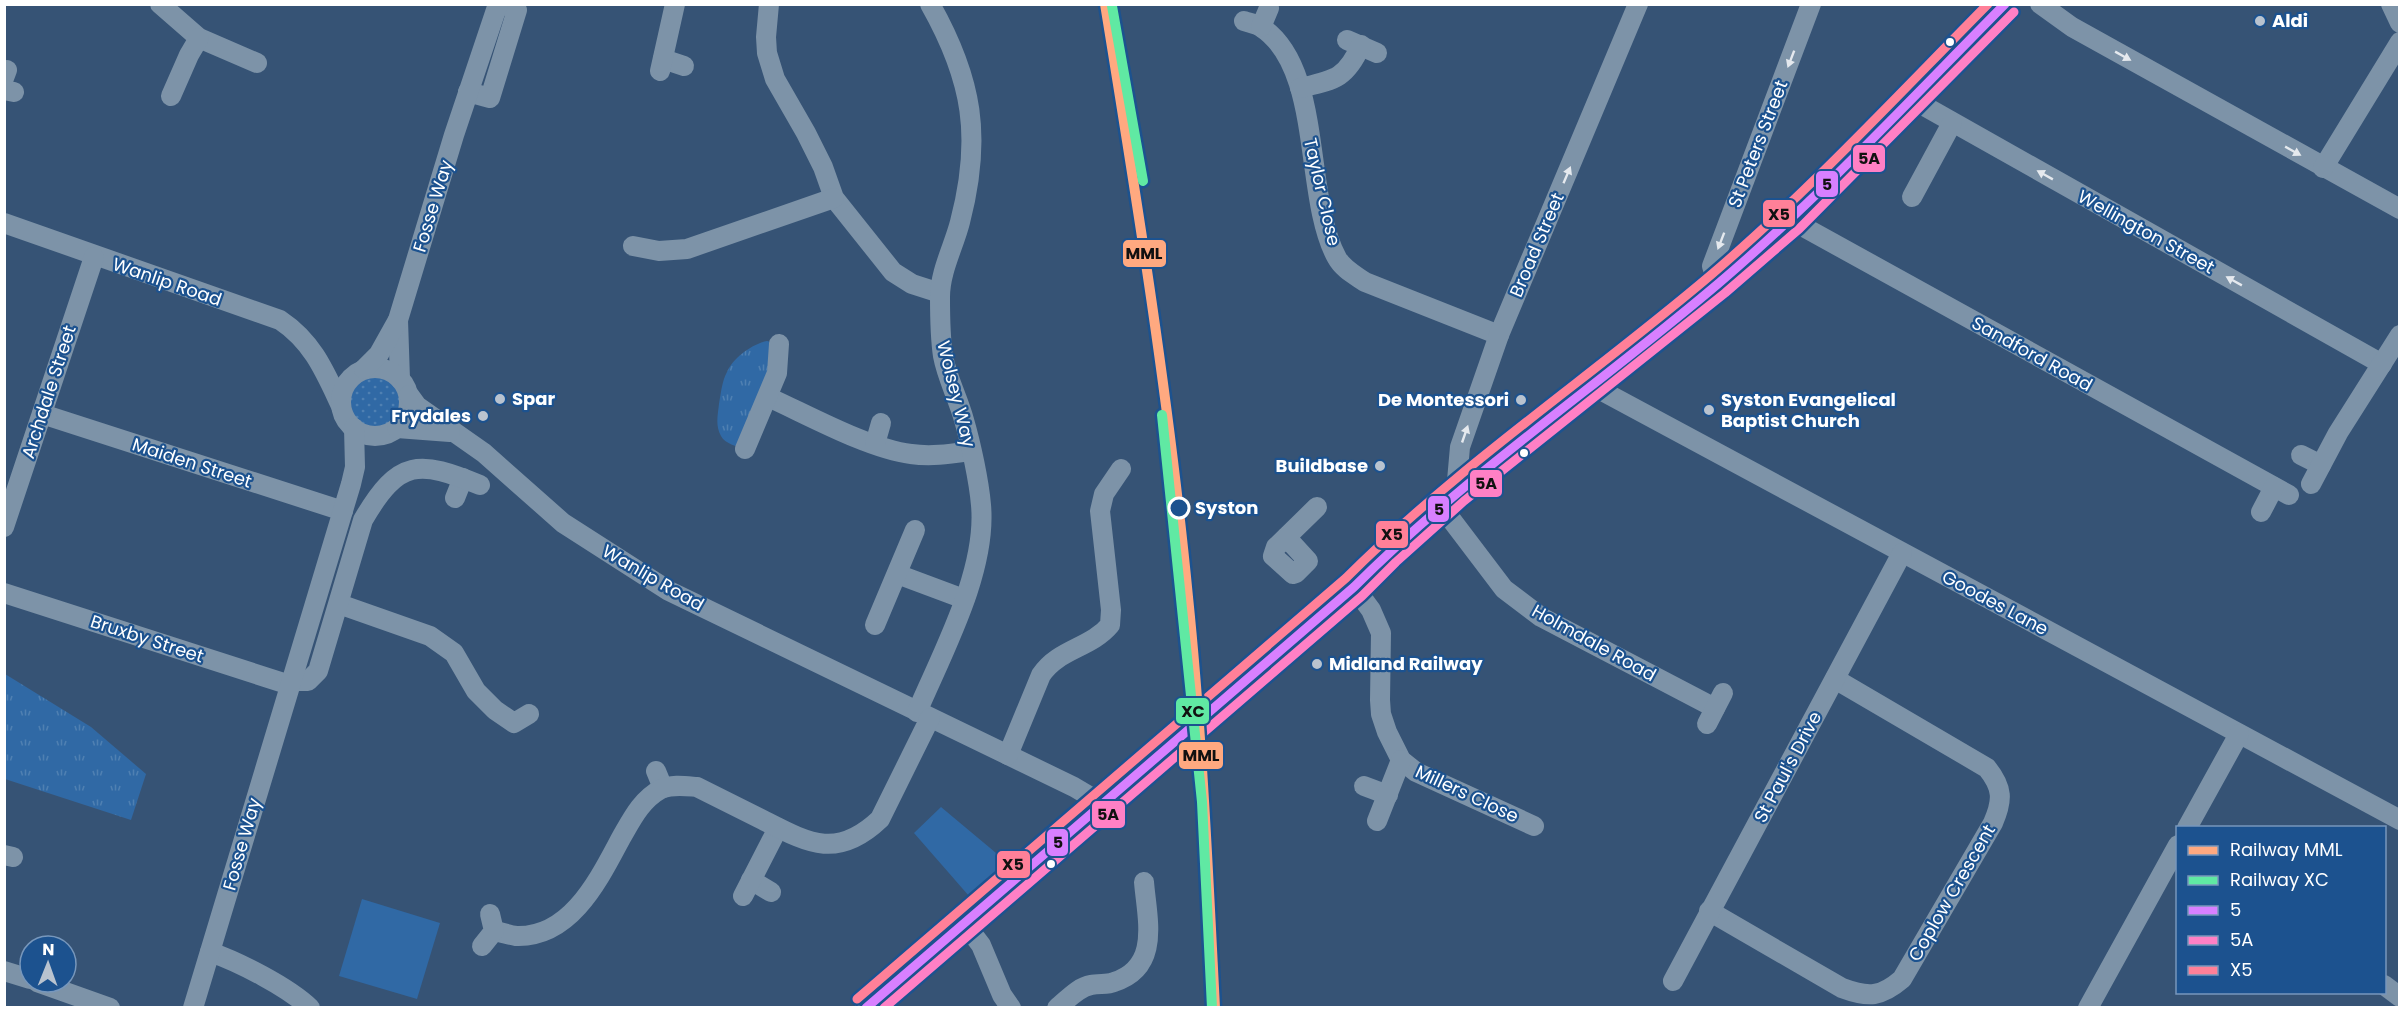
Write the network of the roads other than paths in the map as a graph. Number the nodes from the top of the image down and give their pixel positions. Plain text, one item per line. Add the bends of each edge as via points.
1 (160, 4) edge
2 (500, 4) edge
3 (675, 4) edge
4 (930, 4) edge
5 (1638, 4) edge
6 (1811, 4) edge
7 (2006, 4) edge
8 (2040, 4) edge
9 (2391, 4) edge
10 (762, 6) edge
11 (1269, 8) dead end
12 (2400, 23) edge
13 (199, 38) junction
14 (2400, 42) edge
15 (1362, 46) dead end
16 (257, 63) dead end
17 (684, 66) dead end
18 (1300, 88) junction
19 (171, 96) dead end
20 (1910, 98) junction
21 (1952, 123) junction
22 (2323, 168) junction
23 (1912, 197) dead end
24 (834, 198) junction
25 (2400, 209) edge
26 (1791, 220) junction
27 (4, 223) edge
28 (628, 245) dead end
29 (94, 257) junction
30 (1718, 284) junction
31 (940, 292) junction
32 (398, 320) junction
33 (1499, 335) junction
34 (2400, 335) edge
35 (778, 341) dead end
36 (318, 358) junction
37 (2382, 364) junction
38 (361, 371) junction
39 (1591, 385) junction
40 (404, 387) junction
41 (768, 397) junction
42 (341, 406) junction
43 (42, 414) junction
44 (881, 423) dead end
45 (354, 428) junction
46 (389, 431) junction
47 (453, 432) junction
48 (875, 444) junction
49 (745, 448) dead end
50 (970, 451) junction
51 (2301, 455) dead end
52 (2321, 465) junction
53 (355, 467) junction
54 (1121, 469) dead end
55 (2311, 484) dead end
56 (1456, 492) junction
57 (455, 498) dead end
58 (1441, 506) junction
59 (1317, 507) dead end
60 (343, 511) junction
61 (2261, 513) dead end
62 (4, 527) edge
63 (915, 530) dead end
64 (1286, 537) dead end
65 (1902, 553) junction
66 (897, 574) junction
67 (1354, 588) junction
68 (4, 593) edge
69 (964, 599) junction
70 (339, 604) junction
71 (875, 625) dead end
72 (1835, 679) junction
73 (290, 683) junction
74 (1715, 708) dead end
75 (924, 715) junction
76 (520, 725) dead end
77 (2239, 734) junction
78 (1008, 755) junction
79 (1401, 760) junction
80 (1364, 786) dead end
81 (1388, 795) junction
82 (1101, 803) junction
83 (2400, 820) edge
84 (1377, 821) dead end
85 (1534, 826) dead end
86 (2188, 826) edge
87 (778, 828) junction
88 (2176, 849) edge
89 (771, 892) dead end
90 (1139, 895) dead end
91 (1709, 911) junction
92 (965, 924) junction
93 (489, 930) dead end
94 (210, 952) junction
95 (1673, 981) dead end
96 (2386, 986) edge
97 (71, 994) edge
98 (2400, 997) edge
99 (110, 1008) edge
100 (193, 1008) edge
101 (310, 1008) edge
102 (865, 1008) edge
103 (1011, 1008) edge
104 (1056, 1008) edge
105 (2088, 1008) edge

1 - 13 street
2 - 32 street, Fosse Way via 468,92
3 - 17 street via 662,65
4 - 31 street, Wolsey Way via 955,55 973,124 969,186
33 -> 5 street, Broad Street
6 -> 30 street, St Peters Street via 1712,266
7 - 20 street
8 -> 22 street via 2072,27
9 - 12 street
10 - 24 street via 767,54 775,79 811,142
11 - 18 street, Taylor Close via 1252,24 1278,42 1291,62
13 - 16 street
13 - 19 street
14 - 22 street
15 - 18 street via 1339,77
18 - 33 street, Taylor Close via 1324,218 1338,260 1365,282
20 - 21 street, Wellington Street
20 - 26 street
21 - 23 street
37 -> 21 street, Wellington Street
22 - 25 street
24 - 28 street via 687,249 659,251
24 - 31 street via 893,272 912,284
26 - 30 street
26 - 61 street, Sandford Road via 2281,491
27 - 29 street, Wanlip Road
29 - 36 street, Wanlip Road via 280,320 297,332
29 - 43 street, Archdale Street
30 - 39 street
31 - 50 street, Wolsey Way via 943,355
32 - 38 street via 379,354
32 - 40 street
56 -> 33 street, Broad Street via 1460,447
34 - 37 street
35 - 41 street via 777,373
36 - 38 street, Wanlip Road via 337,369
36 - 42 street, Wanlip Road
37 - 52 street
38 - 40 street via 384,369
38 - 42 street via 348,381
39 - 56 street
39 - 65 street, Goodes Lane
40 - 46 street via 407,413
40 - 47 street, Wanlip Road via 417,406
41 - 48 street
41 - 49 street
42 - 45 street
43 - 60 street, Maiden Street
43 - 62 street, Archdale Street
44 - 48 street
45 - 46 street via 371,435
45 - 53 street, Fosse Way
46 - 47 street
46 - 53 street, Fosse Way
47 - 75 street, Wanlip Road via 484,453 563,524 669,591
48 - 50 street via 909,454 941,456
50 - 69 street, Wolsey Way via 981,506 976,563
51 - 52 street
52 - 55 street
53 - 60 street, Fosse Way
54 - 78 street via 1104,494 1100,511 1110,625 1095,639 1047,666
56 - 58 street
57 - 70 street via 472,482 439,470 415,468 402,472 374,501 363,520
58 - 67 street
58 - 74 street, Holmdale Road via 1504,589 1541,617
59 - 64 street
60 - 73 street, Fosse Way
63 - 66 street
65 - 72 street, St Paul's Drive
65 - 77 street, Goodes Lane
66 - 69 street
66 - 71 street
67 - 79 street, Millers Close via 1371,610 1381,633 1381,714
67 - 82 street
68 - 73 street, Bruxby Street
69 - 75 street, Wolsey Way
70 - 73 street via 318,671 308,681
70 - 76 street via 430,636 454,653 476,691 495,710
72 - 91 street, St Paul's Drive
72 - 91 street, Coplow Crescent via 1987,768 1997,780 2000,793 2000,807 1993,823 1902,978 1882,994 1860,995 1842,988
73 - 94 street, Fosse Way
75 - 78 street, Wanlip Road
75 - 87 street, Wolsey Way via 880,819 867,830 826,844 805,841
77 - 83 street, Goodes Lane
77 - 86 street
78 - 82 street, Wanlip Road
79 - 81 street, Millers Close
79 - 85 street, Millers Close via 1416,772
80 - 81 street
81 - 84 street, Millers Close
82 - 92 street
87 - 89 street via 747,888
87 - 93 street, Wolsey Way via 697,787 660,779 583,902 542,933 514,936
88 - 105 street
90 - 104 street via 1149,942 1142,963 1118,981 1088,985
91 - 95 street, St Paul's Drive
92 - 102 street
92 - 103 street via 981,945
94 - 100 street, Fosse Way
94 - 101 street via 299,997
96 - 98 street
97 - 99 street

